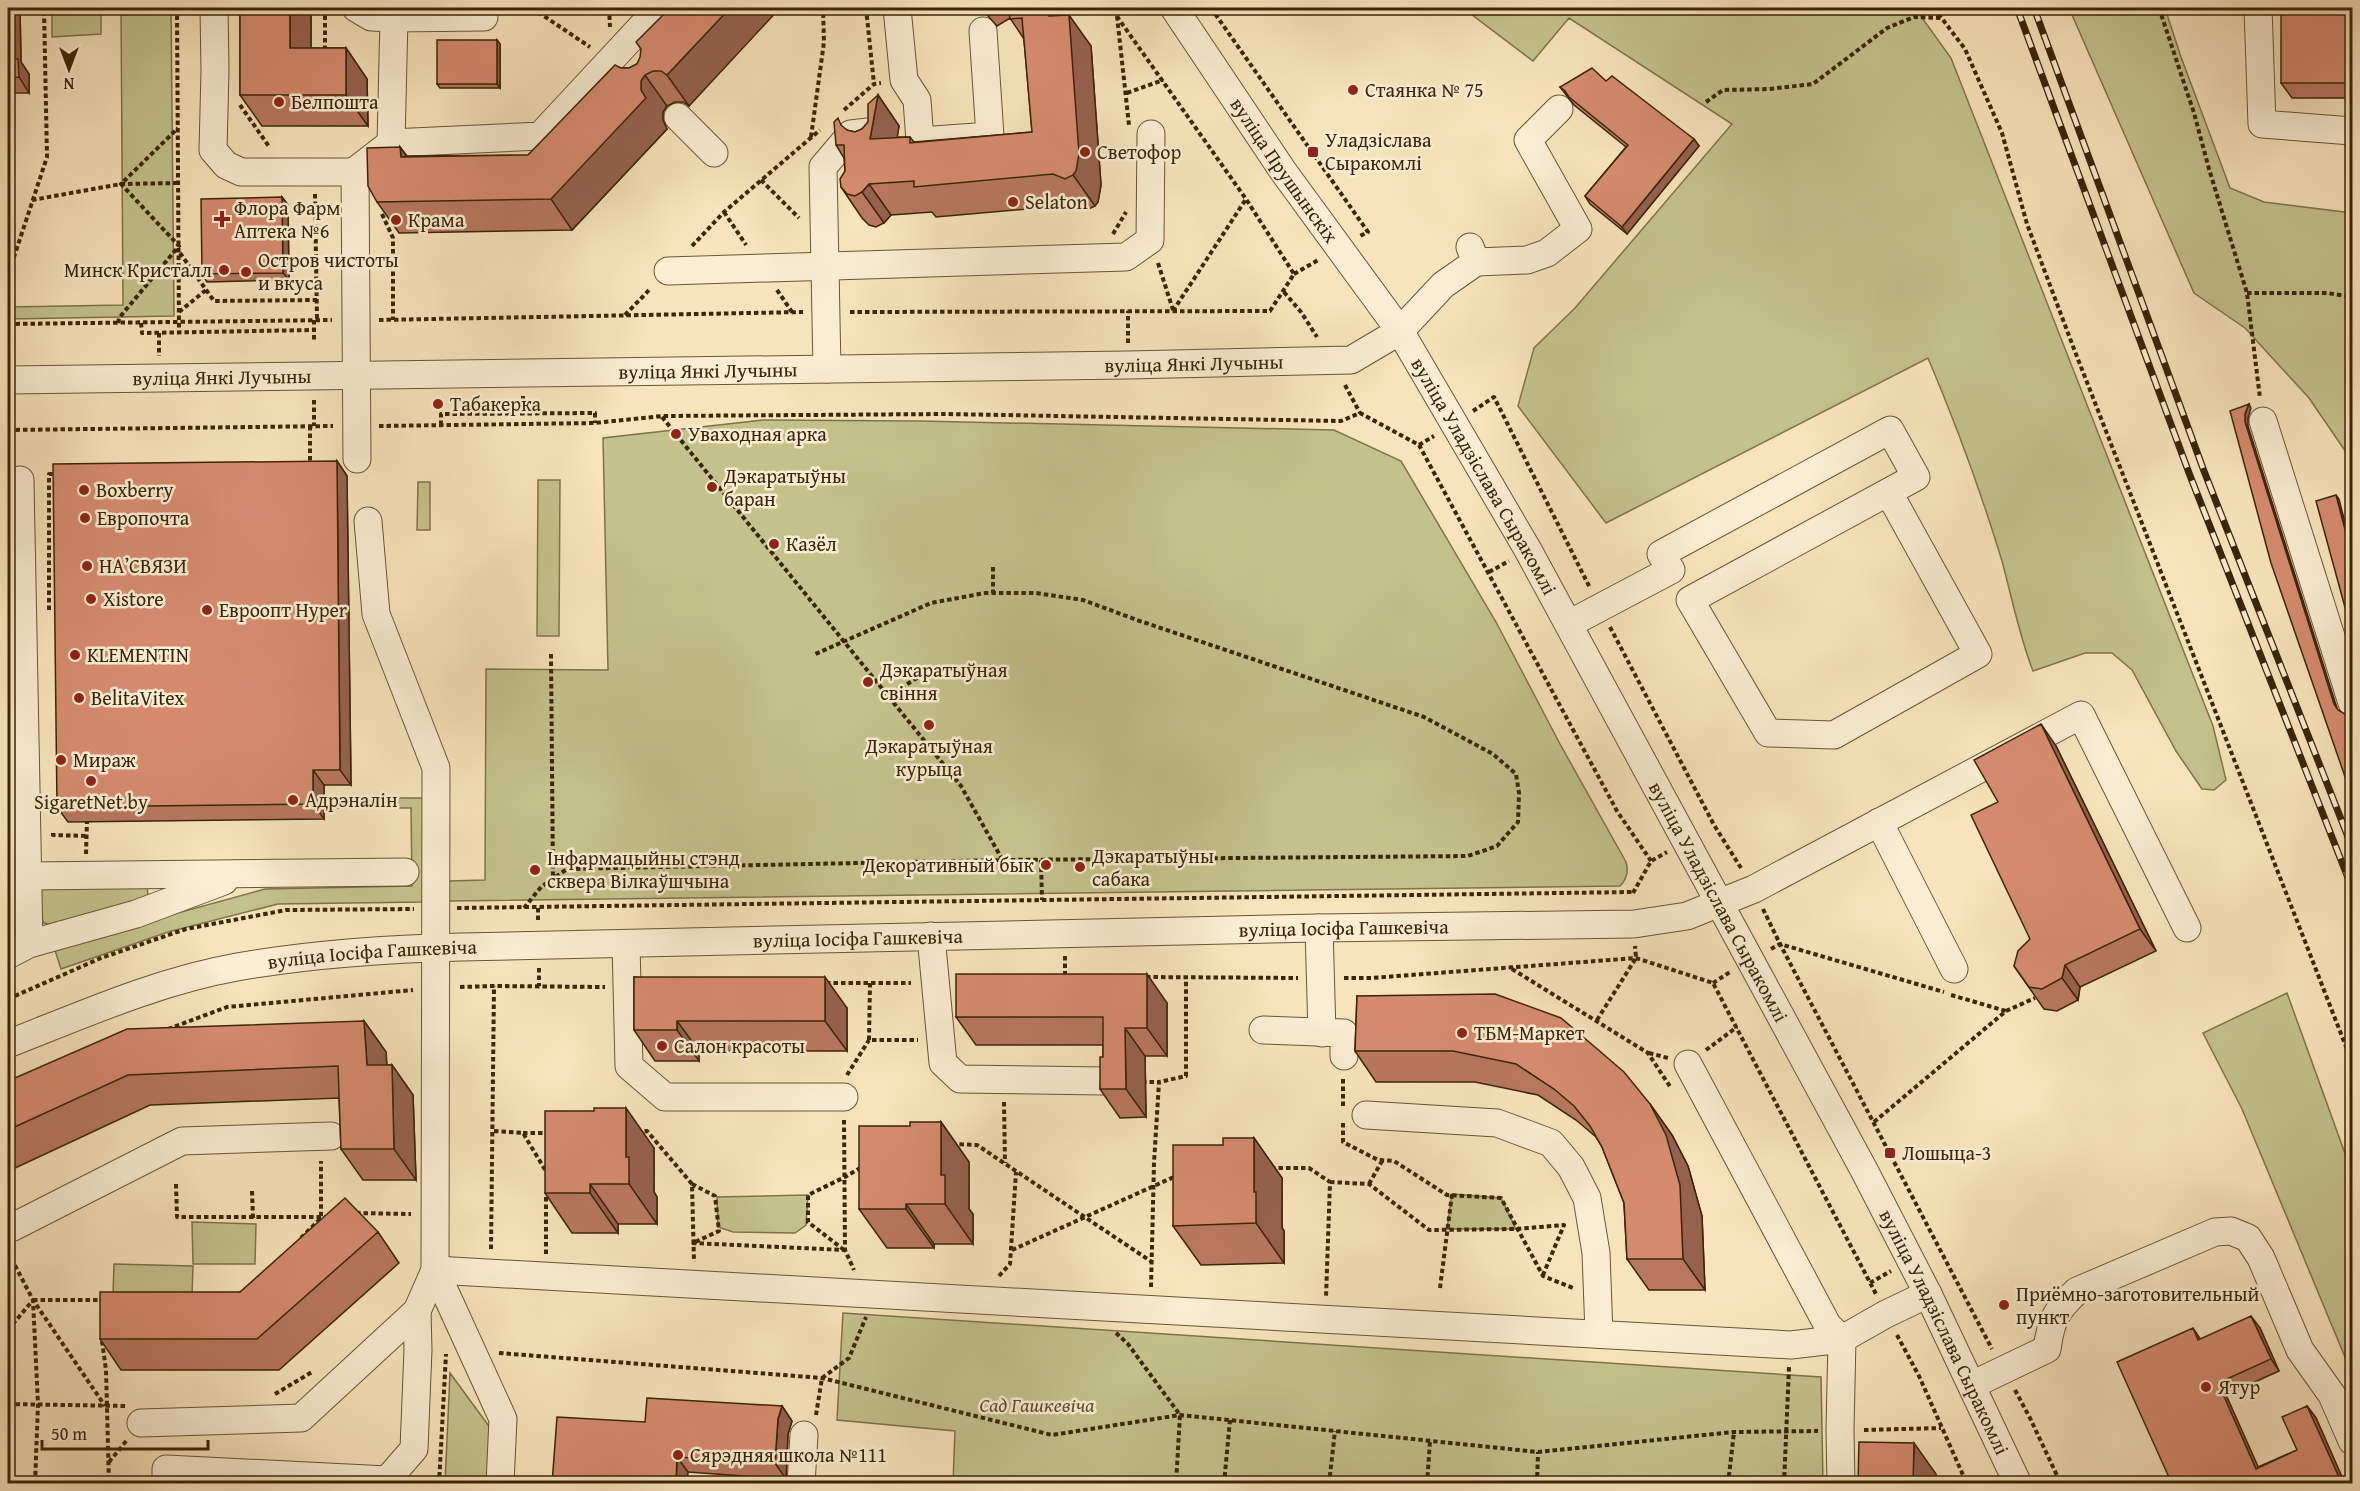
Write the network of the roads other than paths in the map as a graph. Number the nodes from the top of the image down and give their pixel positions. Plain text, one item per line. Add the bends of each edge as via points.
1 (214, 8) edge
2 (356, 8) edge
3 (659, 8) edge
4 (897, 8) edge
5 (1174, 8) edge
6 (2258, 8) edge
7 (484, 17) dead end
8 (394, 18) junction
9 (983, 31) dead end
10 (1559, 109) dead end
11 (678, 117) dead end
12 (1140, 131) road end
13 (2352, 131) edge
14 (391, 143) junction
15 (875, 147) edge
16 (714, 153) dead end
17 (355, 171) junction
18 (824, 255) junction
19 (668, 272) road end
20 (1400, 331) junction
21 (827, 369) junction
22 (357, 375) junction
23 (8, 380) edge
24 (2263, 421) road end
25 (357, 459) dead end
26 (20, 480) dead end
27 (1889, 493) junction
28 (368, 521) dead end
29 (1671, 570) junction
30 (1690, 600) junction
31 (1569, 624) junction
32 (2352, 703) edge
33 (1879, 822) junction
34 (405, 872) dead end
35 (242, 875) junction
36 (29, 876) junction
37 (1720, 903) junction
38 (18, 917) edge
39 (1319, 928) junction
40 (2187, 928) dead end
41 (931, 936) junction
42 (626, 944) junction
43 (436, 947) junction
44 (18, 950) edge
45 (1954, 969) dead end
46 (1263, 1030) dead end
47 (1322, 1033) junction
48 (8, 1044) edge
49 (1344, 1056) dead end
50 (1688, 1064) road end
51 (1104, 1081) edge
52 (844, 1097) road end
53 (1366, 1115) dead end
54 (326, 1136) road end
55 (8, 1221) edge
56 (435, 1270) junction
57 (1928, 1294) junction
58 (417, 1311) junction
59 (1599, 1334) junction
60 (1842, 1339) junction
61 (1972, 1385) junction
62 (135, 1414) road end
63 (804, 1435) dead end
64 (2352, 1441) edge
65 (230, 1477) edge
66 (811, 1482) edge
67 (166, 1484) edge
68 (500, 1484) edge
69 (1841, 1484) edge
70 (2018, 1484) edge

1 - 17 street via 213,150 226,165 241,171
2 - 8 street via 370,17
3 - 14 street via 620,61 540,136
4 - 9 street via 904,80 917,100 920,141 990,136
5 - 20 street, вуліца Прушынскіх via 1283,171
6 - 13 street via 2262,124
7 - 8 street
8 - 14 street
10 - 20 street, вуліца Янкі Лучыны via 1528,140 1578,229 1547,253 1527,260 1473,255
11 - 16 street
12 - 18 street via 1150,240 1126,257
14 - 17 street
15 - 18 street via 874,132 851,134 823,167
17 - 22 street
18 - 19 street
18 - 21 street
20 - 21 street, вуліца Янкі Лучыны via 1351,360
20 - 31 street, вуліца Уладзіслава Сыракомлі
21 - 22 street, вуліца Янкі Лучыны
22 - 23 street, вуліца Янкі Лучыны
22 - 25 street
24 - 32 street
26 - 36 street
27 - 29 street via 1916,477 1890,430 1661,554
27 - 30 street
27 - 30 street via 1978,654 1834,735 1768,733
28 - 43 street via 376,614 436,768
29 - 30 street
29 - 31 street
31 - 37 street, вуліца Уладзіслава Сыракомлі
33 - 37 street, вуліца Іосіфа Гашкевіча
33 - 40 street, вуліца Іосіфа Гашкевіча via 2081,715
33 - 45 street
34 - 35 street
35 - 36 street
35 - 44 street via 136,914
36 - 38 street
37 - 39 street, вуліца Іосіфа Гашкевіча via 1687,915 1634,924
37 - 57 street, вуліца Уладзіслава Сыракомлі
38 - 44 street
39 - 41 street, вуліца Іосіфа Гашкевіча
39 - 47 street
41 - 42 street, вуліца Іосіфа Гашкевіча
41 - 51 street via 943,1063 960,1079
42 - 43 street, вуліца Іосіфа Гашкевіча
42 - 52 street via 629,1066 665,1097
43 - 48 street, вуліца Іосіфа Гашкевіча via 334,954 236,967 141,993
43 - 56 street
46 - 47 street
47 - 49 street via 1344,1033
50 - 60 street via 1828,1326
53 - 59 street via 1497,1122 1551,1143 1571,1167 1587,1198 1596,1253
54 - 55 street via 182,1141 11,1228
56 - 58 street
56 - 59 street
56 - 68 street via 459,1350 503,1419
57 - 60 street
57 - 61 street, вуліца Уладзіслава Сыракомлі
58 - 62 street via 301,1418
58 - 65 street via 414,1449 387,1480
59 - 60 street via 1791,1345
60 - 69 street
61 - 64 street via 2047,1349 2051,1325 2060,1307 2077,1291 2215,1232 2231,1231 2248,1238 2261,1258 2300,1350 2332,1395
61 - 70 street, вуліца Уладзіслава Сыракомлі
63 - 66 street
65 - 67 street via 166,1469

